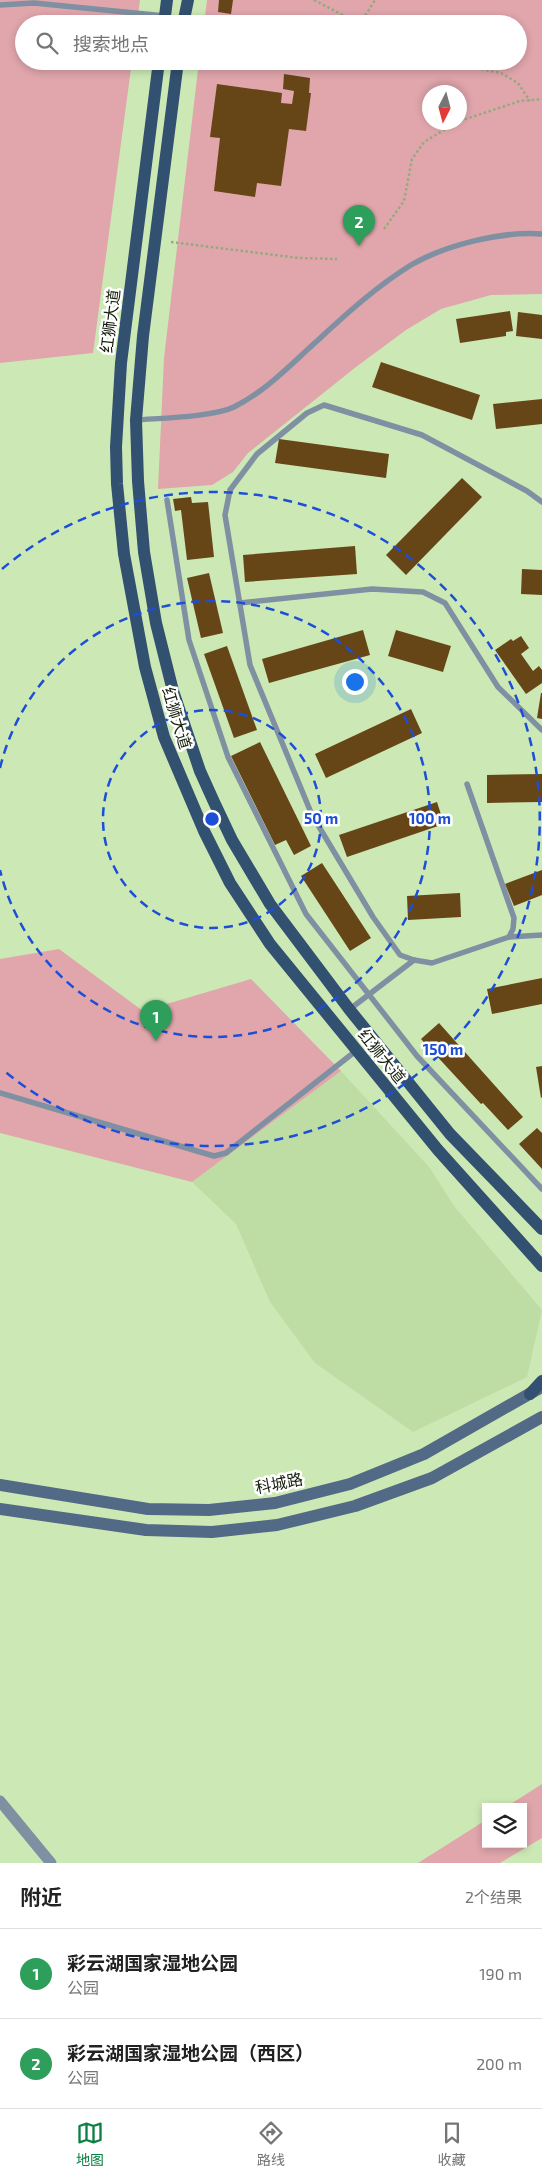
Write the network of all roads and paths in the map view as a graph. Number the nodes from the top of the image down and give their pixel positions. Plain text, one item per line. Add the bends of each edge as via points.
1 (167, 0) edge
2 (187, 0) edge
3 (314, 0) edge
4 (375, 0) edge
5 (0, 5) edge
6 (128, 15) edge
7 (165, 15) edge
8 (184, 15) edge
9 (343, 15) edge
10 (366, 15) edge
11 (158, 70) edge
12 (177, 70) edge
13 (485, 70) edge
14 (530, 100) junction
15 (542, 100) edge
16 (467, 119) edge
17 (444, 130) edge
18 (384, 229) dead end
19 (542, 234) edge
20 (171, 242) dead end
21 (337, 259) dead end
22 (136, 420) junction
23 (167, 500) dead end
24 (542, 502) edge
25 (240, 603) junction
26 (542, 730) edge
27 (467, 784) dead end
28 (542, 935) edge
29 (509, 937) junction
30 (414, 960) junction
31 (369, 994) junction
32 (349, 1009) junction
33 (357, 1050) junction
34 (0, 1093) edge
35 (542, 1189) edge
36 (542, 1228) edge
37 (542, 1266) edge
38 (542, 1381) edge
39 (542, 1387) edge
40 (530, 1394) junction
41 (542, 1417) edge
42 (0, 1485) edge
43 (0, 1509) edge
44 (0, 1801) edge
45 (51, 1863) edge

1 - 7 main road
2 - 8 main road
3 - 9 path
4 - 10 path
5 - 6 lane via 34,2
11 - 33 main road, 红狮大道 via 121,363 117,420 119,515 136,626 164,737 230,883 270,944
12 - 22 main road, 红狮大道 via 143,336
13 - 14 path via 501,73 518,83
14 - 15 path
14 - 16 path
17 - 18 path via 424,142 412,159 404,201
19 - 22 lane via 489,236 412,265 350,311 264,390 232,408
20 - 21 path via 299,258
22 - 32 main road, 红狮大道 via 140,517 149,588 164,660 191,745 214,802 251,874 289,931
23 - 31 lane via 189,640 228,757 306,914
24 - 25 lane via 422,435 324,405 307,413 257,454 230,490 225,515
25 - 26 lane via 372,589 423,592 444,603 498,686
25 - 30 lane via 250,665 312,814 373,917 400,955
27 - 29 lane via 514,918 514,929
28 - 29 lane
29 - 30 lane via 432,963
30 - 31 lane
31 - 32 lane
31 - 35 lane via 417,1056
32 - 36 main road, 红狮大道 via 450,1134
33 - 34 lane via 220,1155 207,1154
33 - 37 main road, 红狮大道 via 438,1150
38 - 40 main road
39 - 40 main road, 科城路
40 - 42 main road, 科城路 via 424,1454 350,1484 276,1503 209,1510 148,1509
41 - 43 main road via 432,1478 355,1506 277,1525 212,1532 146,1530
44 - 45 street

